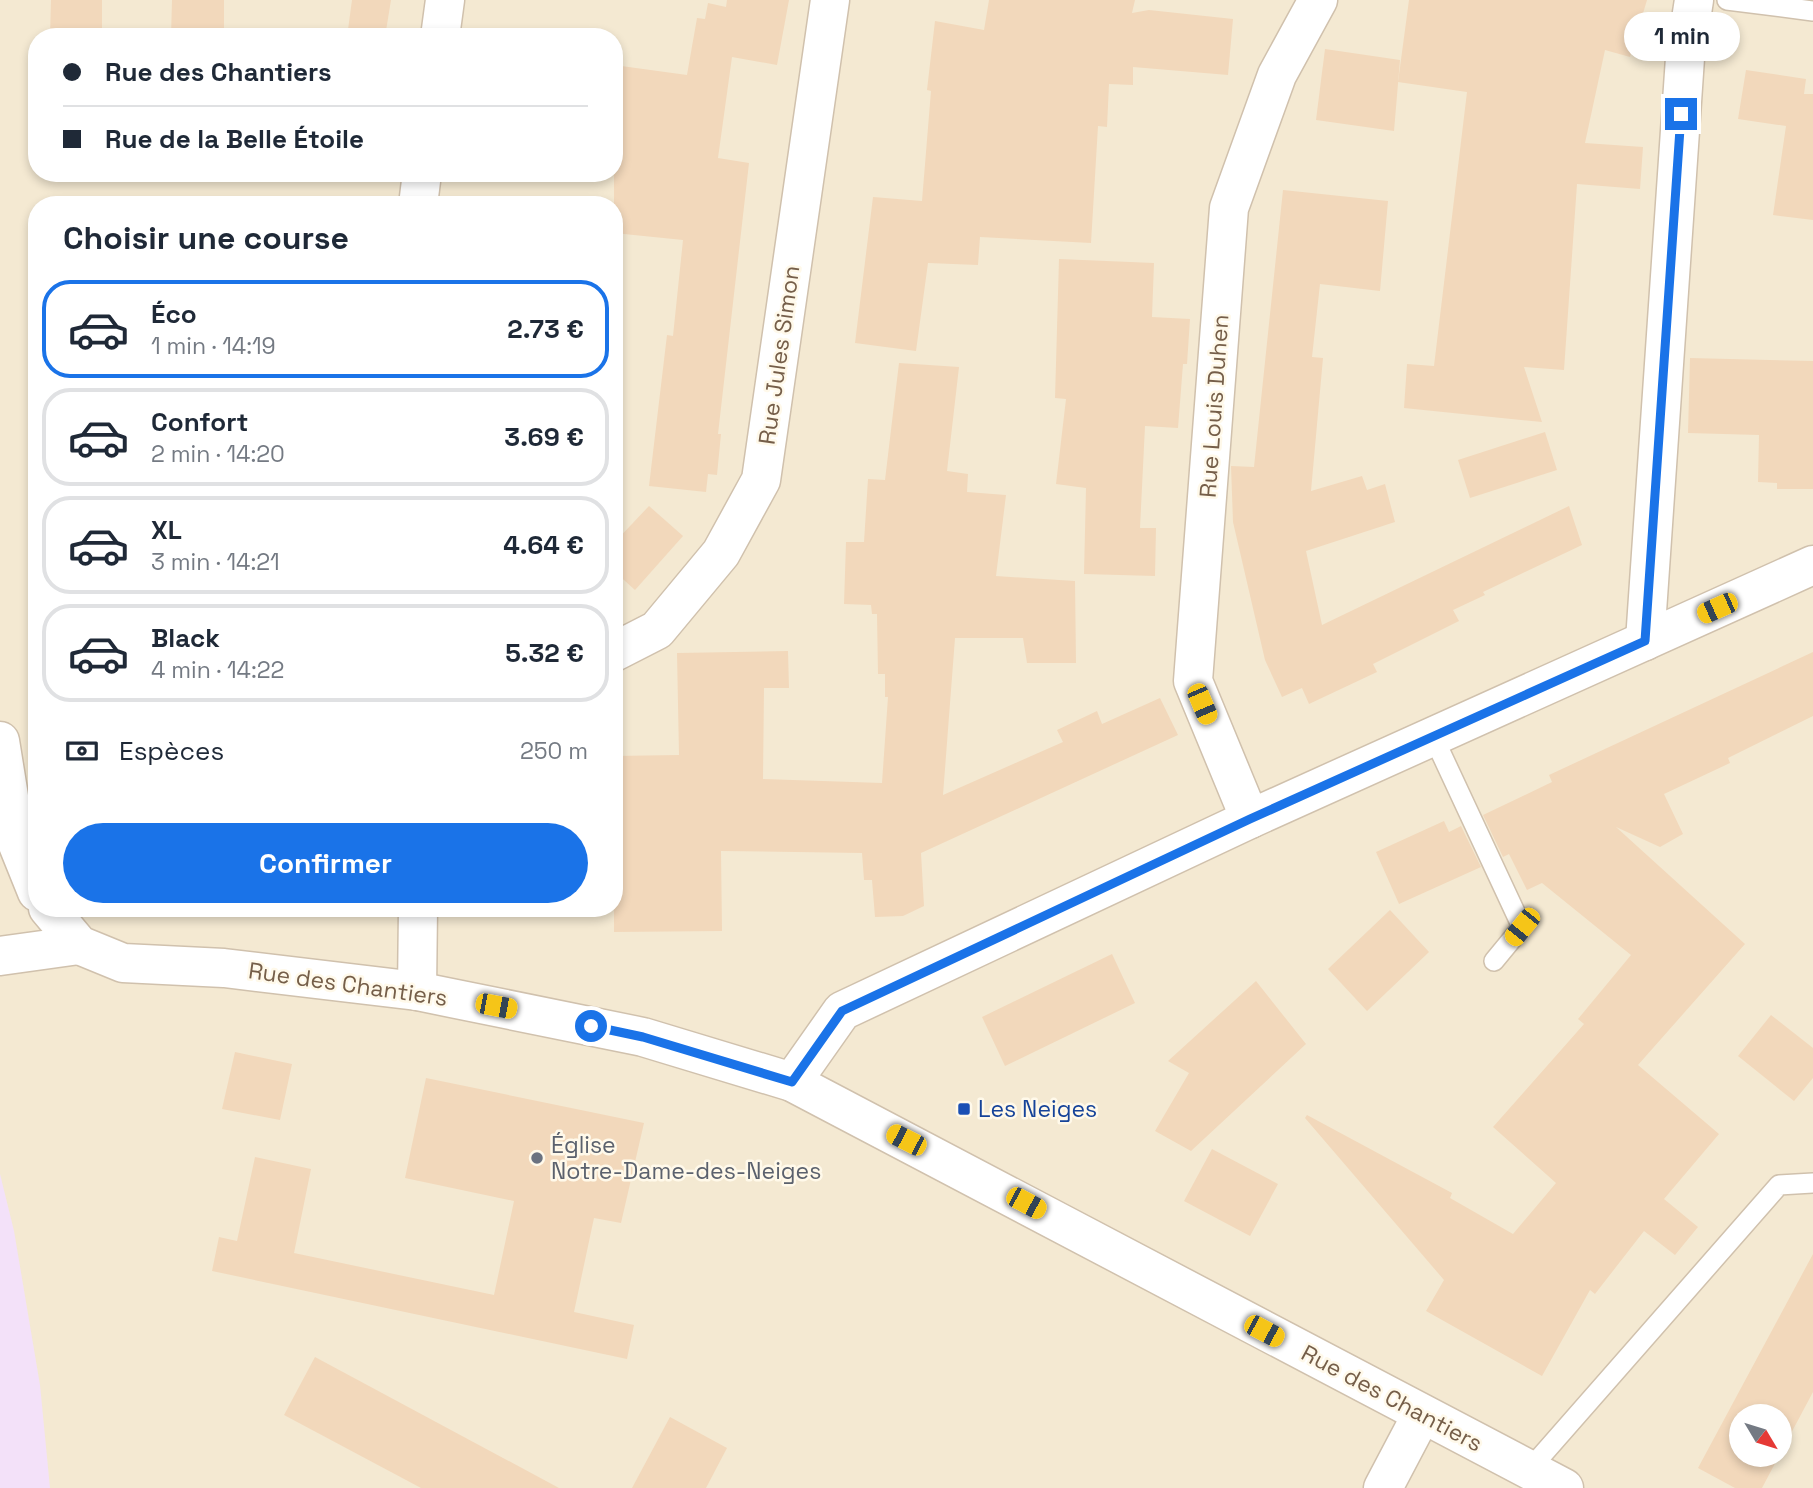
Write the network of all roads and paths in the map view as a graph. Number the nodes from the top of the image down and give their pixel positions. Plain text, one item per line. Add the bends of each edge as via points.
1 (444, 0) edge
2 (830, 0) edge
3 (1318, 0) edge
4 (1694, 0) edge
5 (1727, 0) edge
6 (1813, 11) edge
7 (441, 28) edge
8 (1813, 565) edge
9 (1645, 641) junction
10 (623, 647) edge
11 (1433, 736) junction
12 (0, 741) edge
13 (1250, 819) junction
14 (28, 870) edge
15 (55, 917) edge
16 (418, 917) edge
17 (79, 946) junction
18 (0, 956) edge
19 (1494, 961) dead end
20 (417, 991) junction
21 (792, 1082) junction
22 (1813, 1182) edge
23 (1422, 1414) junction
24 (1529, 1470) junction
25 (1383, 1488) edge
26 (1564, 1488) edge

1 - 7 street
2 - 10 street, Rue Jules Simon via 761,480 722,553 657,630
3 - 13 street, Rue Louis Duhen via 1277,75 1229,208 1193,681
4 - 9 street via 1685,58
5 - 6 lane
8 - 9 street
9 - 11 street
11 - 13 street
11 - 19 lane via 1522,927
12 - 14 street via 16,840
13 - 21 street via 842,1011
15 - 17 street, Rue des Chantiers
16 - 20 street
17 - 18 street
17 - 20 street, Rue des Chantiers via 122,963 224,968
20 - 21 street, Rue des Chantiers via 643,1037
21 - 23 street, Rue des Chantiers
22 - 24 lane via 1779,1185
23 - 24 street, Rue des Chantiers
23 - 25 street
24 - 26 street, Rue des Chantiers

